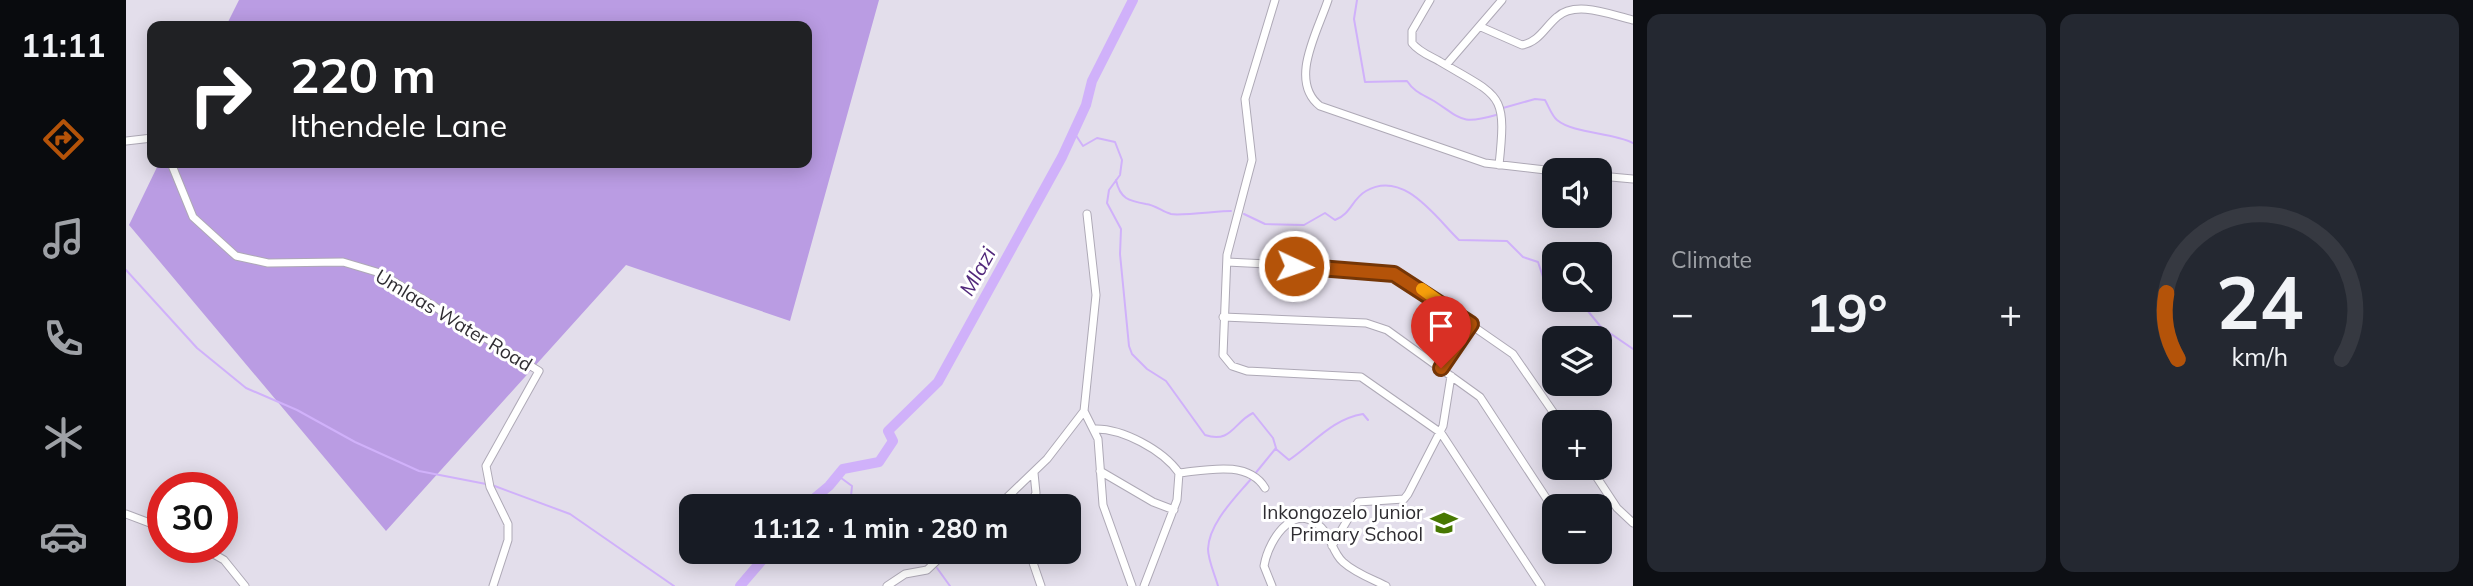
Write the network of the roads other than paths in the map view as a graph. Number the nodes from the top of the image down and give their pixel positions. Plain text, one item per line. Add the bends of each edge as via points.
1 (1275, 0) edge
2 (1328, 0) edge
3 (1502, 0) edge
4 (1429, 2) edge
5 (1633, 20) edge
6 (1481, 27) junction
7 (1446, 65) junction
8 (147, 139) edge
9 (126, 141) edge
10 (1499, 165) junction
11 (173, 168) edge
12 (1542, 170) edge
13 (1612, 177) edge
14 (1633, 179) edge
15 (1087, 214) dead end
16 (1227, 262) junction
17 (1223, 317) junction
18 (1471, 324) junction
19 (1441, 368) junction
20 (1451, 376) junction
21 (1552, 410) edge
22 (1084, 411) junction
23 (1094, 429) junction
24 (1441, 433) junction
25 (1100, 471) junction
26 (1034, 473) junction
27 (1179, 473) junction
28 (1599, 480) edge
29 (1263, 484) dead end
30 (1011, 494) edge
31 (1036, 494) edge
32 (1544, 494) edge
33 (1174, 510) junction
34 (126, 514) edge
35 (147, 522) edge
36 (1633, 523) edge
37 (1332, 546) junction
38 (226, 563) edge
39 (933, 564) edge
40 (1033, 564) edge
41 (245, 586) edge
42 (493, 586) edge
43 (887, 586) edge
44 (1041, 586) edge
45 (1132, 586) edge
46 (1144, 586) edge
47 (1272, 586) edge
48 (1386, 586) edge
49 (1541, 586) edge

1 - 16 street via 1247,88 1252,160
2 - 10 street via 1304,74 1314,101 1339,115
3 - 6 street
4 - 7 street via 1411,40 1416,48
5 - 6 street via 1571,10 1522,45
6 - 7 street
7 - 10 street via 1497,100 1503,122
8 - 9 street
10 - 12 street
11 - 42 street, Umlaas Water Road via 193,217 236,256 268,263 343,262 372,270 539,371 486,466 490,487 508,524 508,540
13 - 14 street
15 - 22 street via 1096,296
16 - 17 street
16 - 18 street via 1394,274
17 - 19 street via 1377,326
17 - 24 street via 1222,348 1232,366 1247,371 1361,377
18 - 19 street
18 - 21 street via 1513,354
19 - 20 street
20 - 24 street
20 - 32 street via 1489,407
22 - 23 street
22 - 26 street
23 - 25 street
23 - 27 street via 1127,434
24 - 37 street via 1404,499 1358,502
24 - 49 street
25 - 33 street
25 - 45 street via 1103,505
26 - 30 street
26 - 31 street
27 - 29 street via 1219,469 1252,474
27 - 33 street
28 - 36 street
33 - 46 street
34 - 35 street
37 - 47 street via 1311,522 1296,520 1284,525 1273,538 1265,561
37 - 48 street via 1345,564
38 - 41 street
39 - 43 street
40 - 44 street

